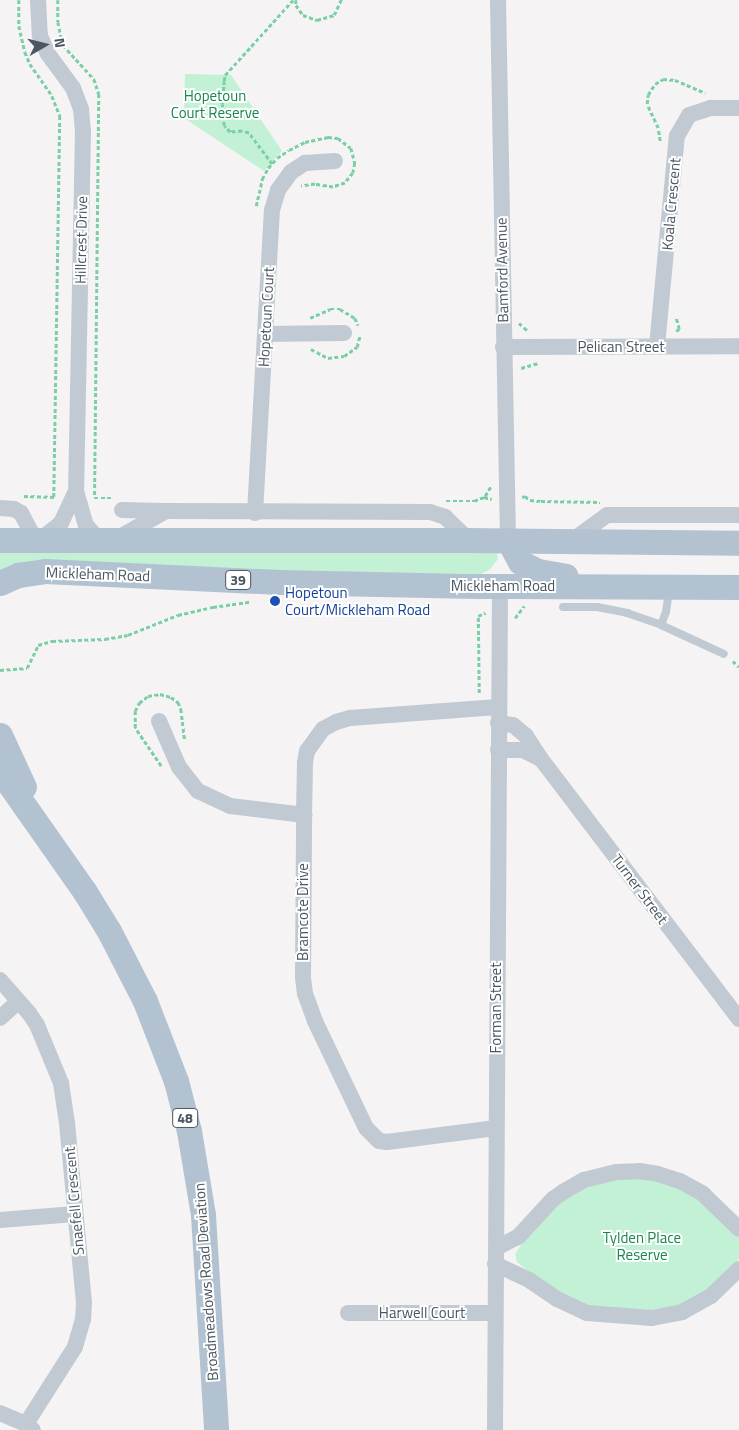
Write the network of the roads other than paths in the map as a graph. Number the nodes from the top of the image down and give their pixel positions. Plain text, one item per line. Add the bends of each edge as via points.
1 (38, 0) edge
2 (498, 0) edge
3 (739, 108) edge
4 (335, 161) dead end
5 (344, 333) dead end
6 (265, 334) junction
7 (657, 346) junction
8 (739, 346) edge
9 (503, 347) junction
10 (76, 491) junction
11 (0, 508) edge
12 (122, 510) dead end
13 (166, 511) junction
14 (255, 512) junction
15 (506, 515) junction
16 (739, 516) edge
17 (39, 539) junction
18 (107, 539) junction
19 (0, 540) edge
20 (468, 540) junction
21 (508, 540) junction
22 (571, 541) junction
23 (739, 543) edge
24 (0, 584) edge
25 (489, 586) junction
26 (617, 586) junction
27 (670, 587) junction
28 (739, 587) edge
29 (563, 607) dead end
30 (661, 625) junction
31 (724, 654) dead end
32 (498, 715) junction
33 (159, 721) dead end
34 (0, 735) edge
35 (498, 750) junction
36 (541, 759) junction
37 (0, 771) edge
38 (7, 797) dead end
39 (304, 815) junction
40 (48, 839) junction
41 (0, 980) edge
42 (19, 1001) junction
43 (0, 1018) edge
44 (739, 1019) edge
45 (496, 1128) junction
46 (76, 1214) junction
47 (0, 1220) edge
48 (739, 1229) edge
49 (496, 1256) junction
50 (739, 1269) edge
51 (348, 1313) dead end
52 (496, 1313) junction
53 (0, 1413) edge
54 (29, 1427) edge
55 (216, 1430) edge
56 (495, 1430) edge

1 - 10 street, Hillcrest Drive via 40,36 48,54 73,88 81,109 83,131
2 - 9 street, Bamford Avenue
3 - 7 street, Koala Crescent via 711,108 689,116 677,136
4 - 6 street, Hopetoun Court via 306,163 291,172 278,190 272,210
5 - 6 street
6 - 14 street, Hopetoun Court
7 - 8 street, Pelican Street
7 - 9 street, Pelican Street
9 - 15 street, Bamford Avenue
10 - 17 street, Hillcrest Drive via 61,523
10 - 18 street, Hillcrest Drive via 86,526
11 - 17 street via 21,513
12 - 13 street
13 - 14 street
13 - 18 street
14 - 20 street via 430,512 445,517
15 - 20 street via 494,528
15 - 21 street, Bamford Avenue
16 - 22 street via 607,515
17 - 18 main road
17 - 19 main road
18 - 20 main road
20 - 21 main road
21 - 22 main road
21 - 25 main road via 504,561
21 - 26 main road via 520,562 538,571
22 - 23 main road
24 - 25 main road, Mickleham Road / 39 via 18,575 45,572 280,582
25 - 26 main road, Mickleham Road / 39
25 - 32 street, Forman Street
26 - 27 main road, Mickleham Road / 39
27 - 28 main road, Mickleham Road / 39
27 - 30 lane
29 - 30 lane via 597,607
30 - 31 lane
32 - 35 street, Forman Street
32 - 36 street, Turner Street via 526,736
32 - 39 street, Bramcote Drive via 478,701 336,722 314,738 306,757
33 - 39 street via 179,767 198,791 230,806
34 - 40 main road, Broadmeadows Road Deviation / 48
35 - 36 street via 524,750
35 - 45 street, Forman Street
36 - 44 street, Turner Street
37 - 40 main road, Broadmeadows Road Deviation / 48
38 - 40 lane
39 - 45 street, Bramcote Drive via 305,994 366,1128 373,1138 387,1142
40 - 55 main road, Broadmeadows Road Deviation / 48 via 99,915 127,964 176,1081 189,1131 203,1215
41 - 42 street, Snaefell Crescent
42 - 43 street
42 - 46 street, Snaefell Crescent via 46,1041 61,1083
45 - 49 street, Forman Street
46 - 47 street
46 - 54 street, Snaefell Crescent via 84,1302 80,1334
48 - 49 street via 703,1194 680,1181 652,1173 616,1172 584,1180 563,1192
49 - 50 street via 556,1299 588,1312 652,1318 682,1312 711,1296
49 - 52 street, Forman Street
51 - 52 street, Harwell Court
52 - 56 street, Forman Street
53 - 54 street

